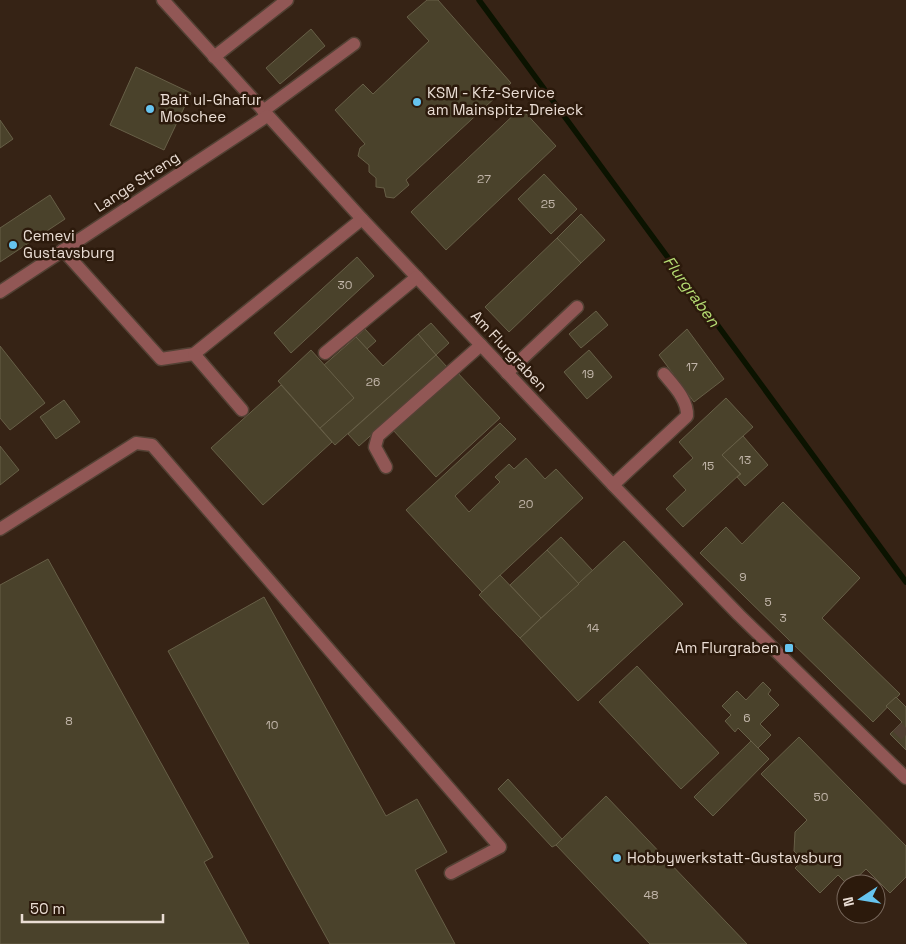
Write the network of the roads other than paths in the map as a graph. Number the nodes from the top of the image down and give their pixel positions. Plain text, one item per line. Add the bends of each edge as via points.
1 (162, 0) edge
2 (287, 0) edge
3 (354, 44) dead end
4 (214, 57) junction
5 (265, 114) junction
6 (362, 218) junction
7 (64, 250) junction
8 (417, 277) junction
9 (0, 292) edge
10 (577, 307) dead end
11 (481, 345) junction
12 (325, 353) dead end
13 (194, 354) junction
14 (507, 373) junction
15 (664, 374) dead end
16 (242, 410) dead end
17 (386, 467) dead end
18 (613, 485) junction
19 (0, 529) edge
20 (906, 778) edge
21 (451, 872) dead end

1 - 4 street, Am Flurgraben
2 - 4 street
3 - 5 street, Lange Streng
4 - 5 street, Am Flurgraben
5 - 6 street, Am Flurgraben
5 - 7 street, Lange Streng
6 - 8 street, Am Flurgraben
6 - 13 street
7 - 9 street, Lange Streng
7 - 13 street via 161,359
8 - 11 street, Am Flurgraben
8 - 12 street
10 - 14 street
11 - 14 street, Am Flurgraben
11 - 17 street via 378,436 375,447
13 - 16 street
14 - 18 street, Am Flurgraben
15 - 18 street via 682,398 687,416
18 - 20 street, Am Flurgraben via 739,615
19 - 21 street via 136,443 152,445 500,847

